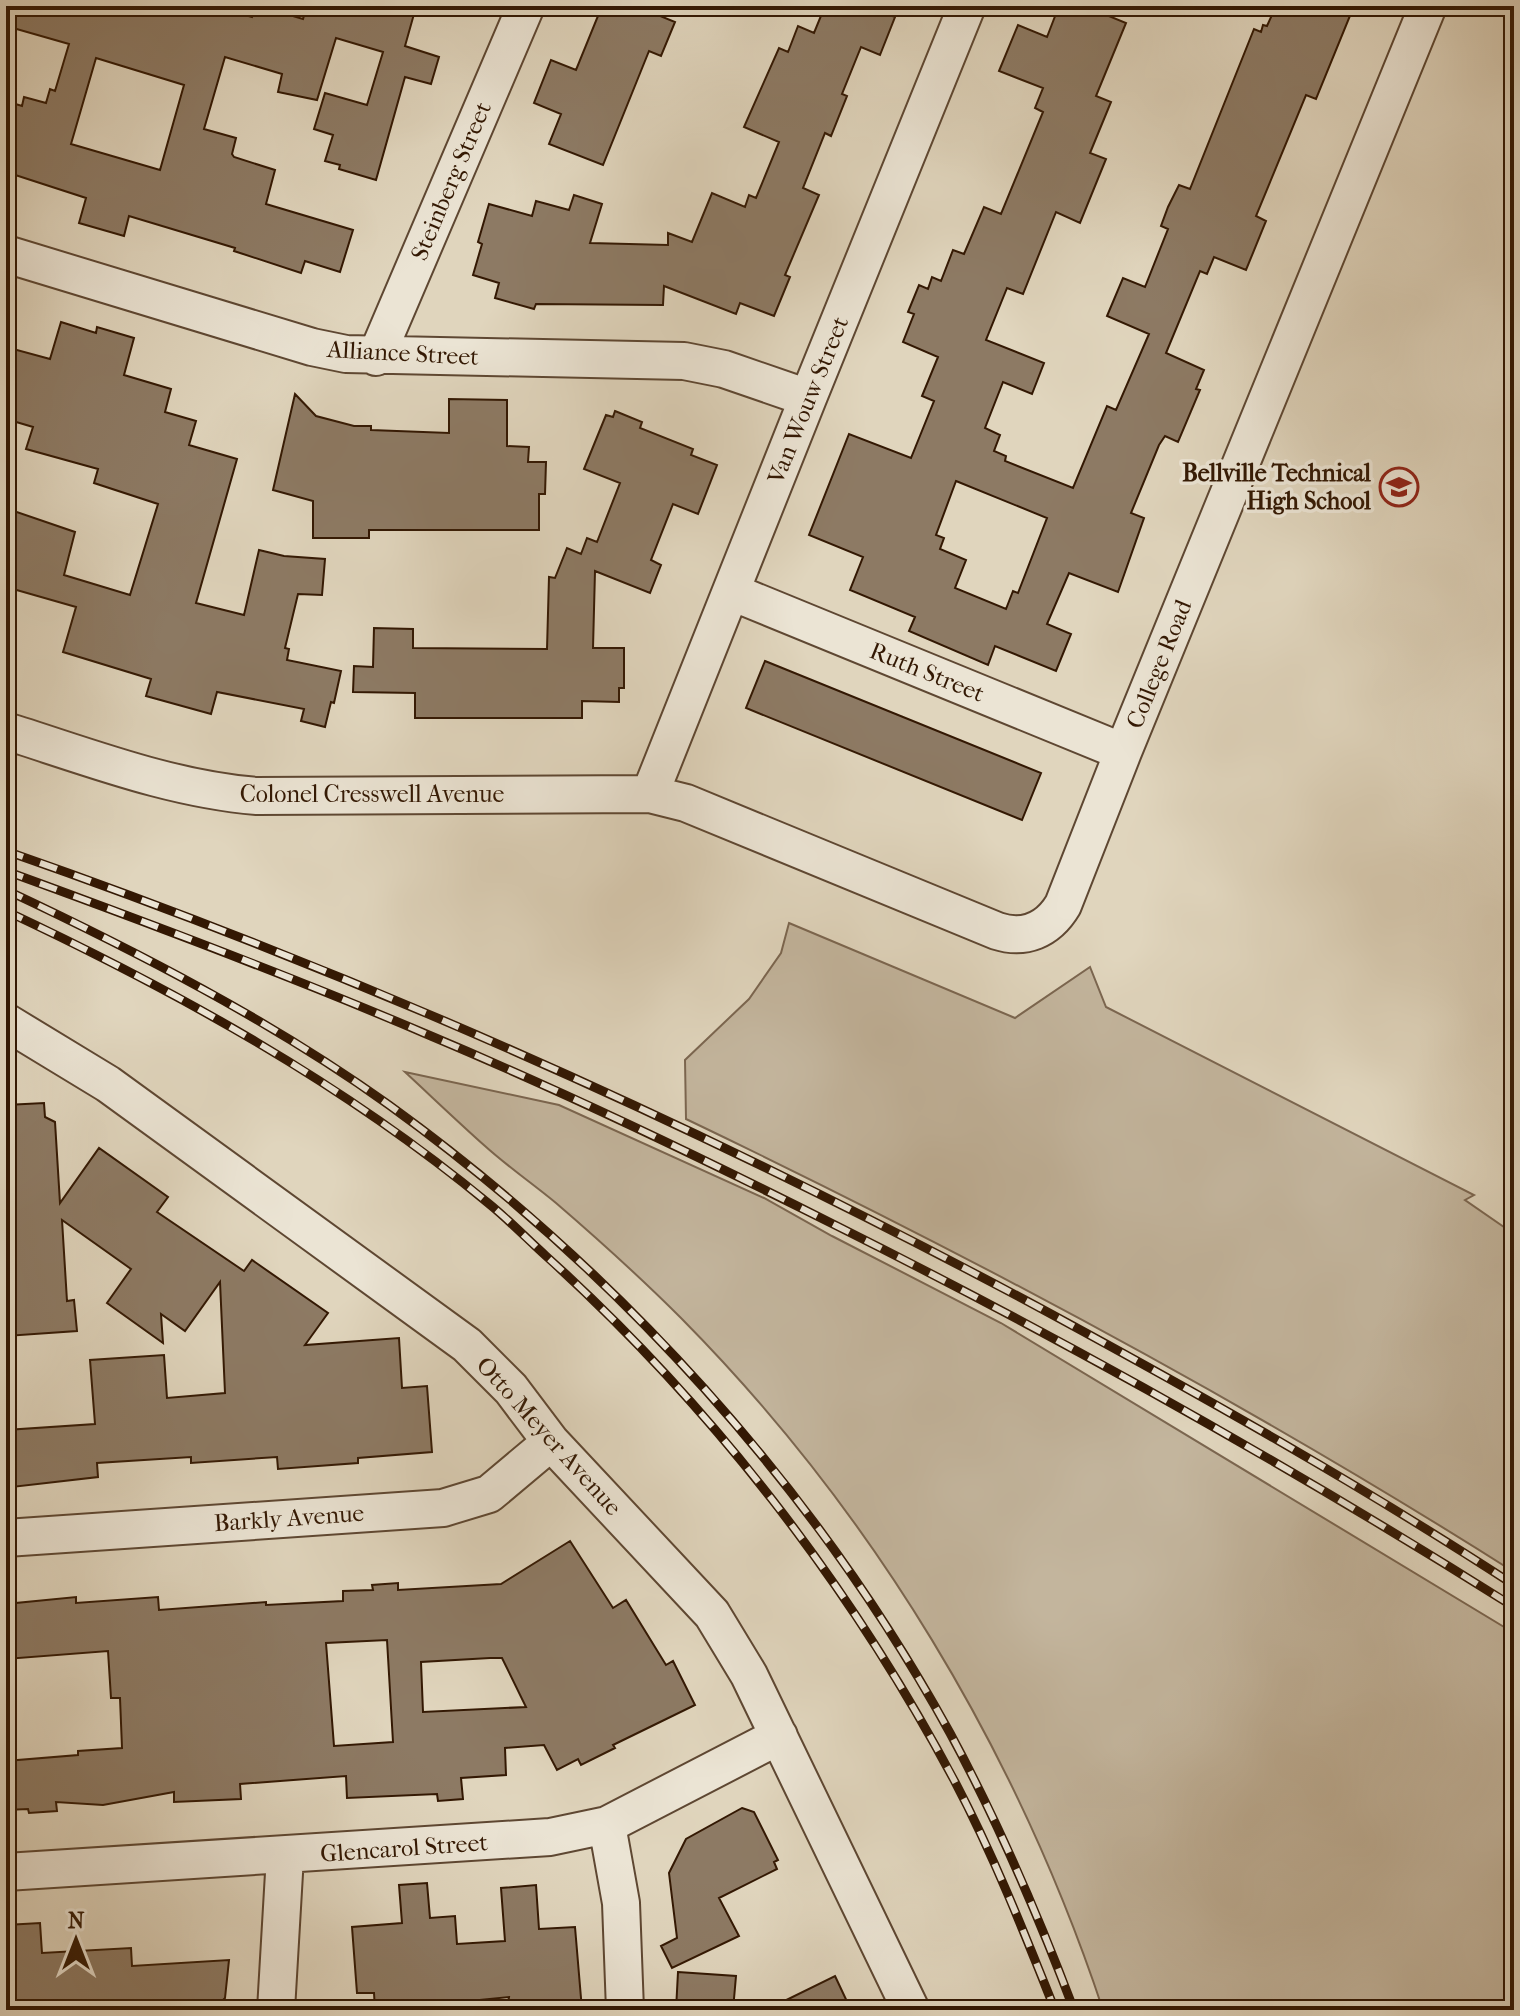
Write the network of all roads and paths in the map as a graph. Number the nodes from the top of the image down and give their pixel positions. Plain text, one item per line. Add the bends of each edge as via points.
1 (526, 6) edge
2 (967, 6) edge
3 (1428, 6) edge
4 (6, 254) edge
5 (376, 357) junction
6 (808, 398) junction
7 (732, 592) junction
8 (6, 731) edge
9 (1123, 752) junction
10 (650, 794) junction
11 (6, 1022) edge
12 (551, 1442) junction
13 (6, 1538) edge
14 (779, 1736) junction
15 (607, 1825) junction
16 (285, 1856) junction
17 (6, 1872) edge
18 (276, 2010) edge
19 (625, 2010) edge
20 (911, 2010) edge

1 - 5 street, Steinberg Street
2 - 6 street, Van Wouw Street
3 - 9 street, College Road
4 - 5 street, Alliance Street via 312,347
5 - 6 street, Alliance Street via 684,361
6 - 7 street, Van Wouw Street
7 - 9 street, Ruth Street
7 - 10 street, Van Wouw Street
8 - 10 street, Colonel Cresswell Avenue via 157,780 227,794
9 - 10 street, College Road via 1063,905 1045,927 1020,935 997,931 686,803
11 - 12 street, Otto Meyer Avenue via 108,1084 467,1345 511,1389
12 - 13 street, Barkly Avenue via 489,1494 443,1508
12 - 14 street, Otto Meyer Avenue via 712,1614
14 - 15 street, Glencarol Street
14 - 20 street, Otto Meyer Avenue
15 - 16 street, Glencarol Street via 550,1837
15 - 19 street via 621,1903
16 - 17 street, Glencarol Street
16 - 18 street

